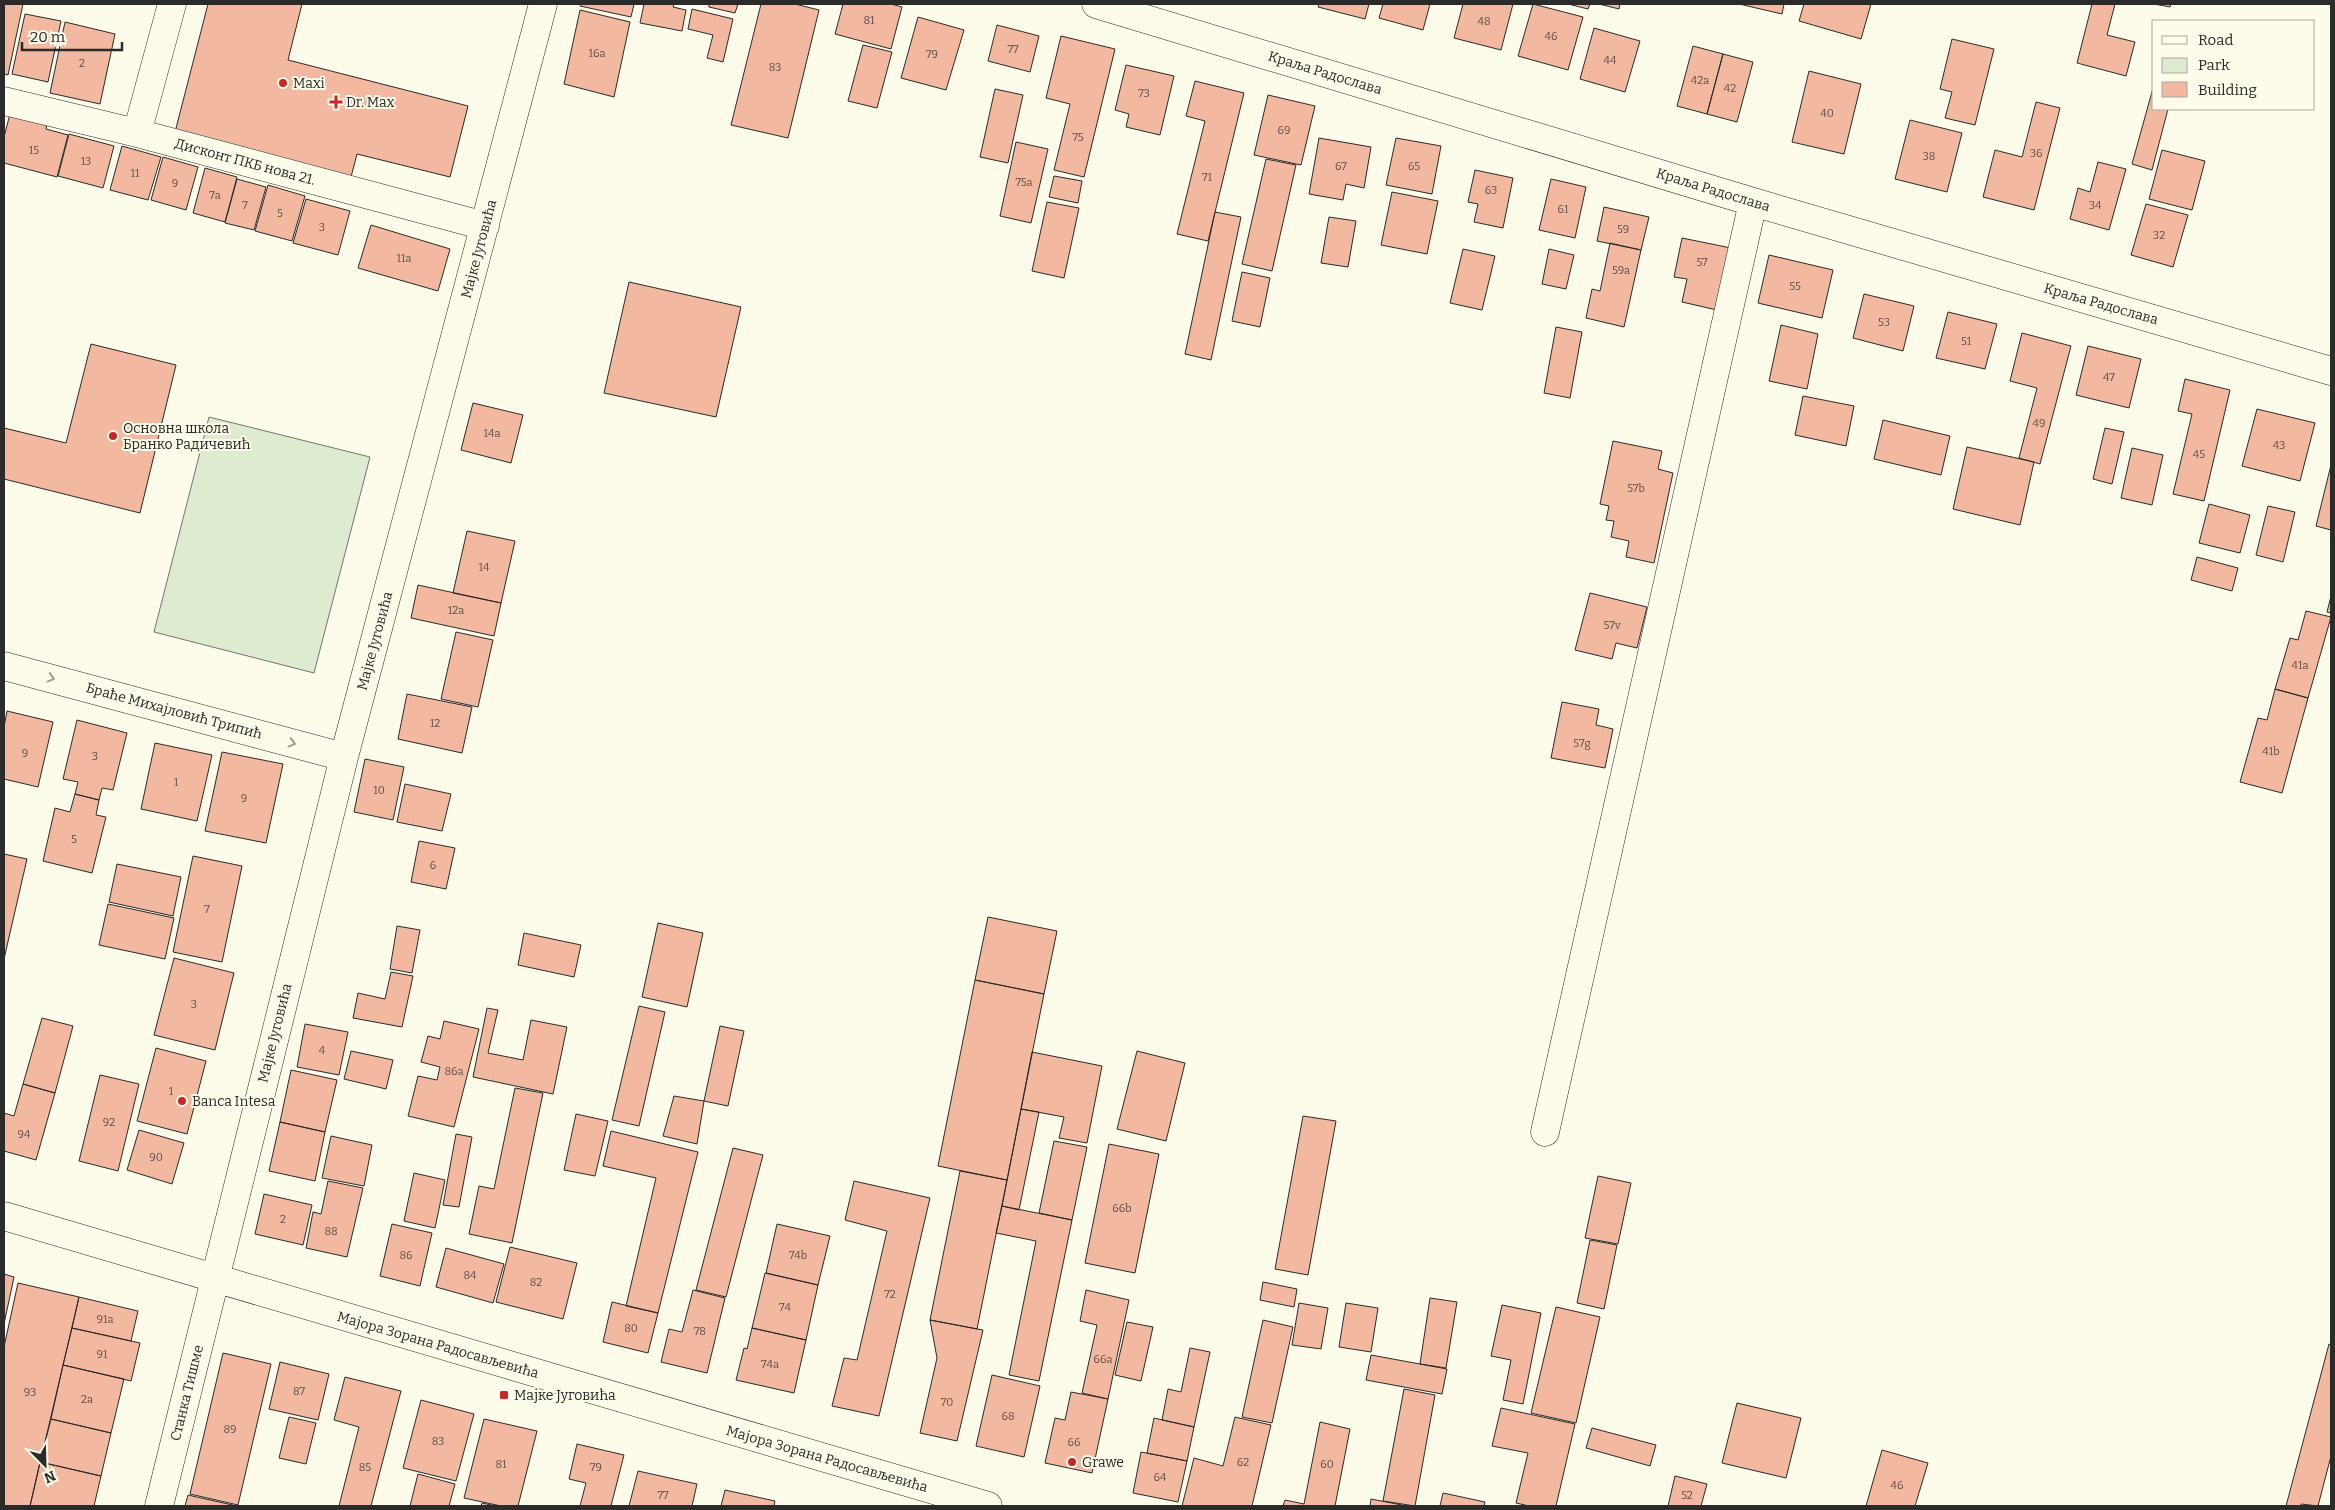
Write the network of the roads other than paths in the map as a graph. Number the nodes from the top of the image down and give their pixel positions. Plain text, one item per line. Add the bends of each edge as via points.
1 (172, 4) edge
2 (543, 4) edge
3 (1096, 4) edge
4 (4, 101) edge
5 (137, 133) junction
6 (1753, 202) junction
7 (485, 226) junction
8 (2331, 371) edge
9 (4, 666) edge
10 (344, 757) junction
11 (1545, 1132) dead end
12 (4, 1216) edge
13 (214, 1279) junction
14 (159, 1506) edge
15 (988, 1506) edge

1 - 5 street
2 - 7 street, Мајке Југовића
3 - 6 street, Краља Радослава
4 - 5 street, Дисконт ПКБ нова 21.
5 - 7 street, Дисконт ПКБ нова 21.
6 - 8 street, Краља Радослава
6 - 11 street
7 - 10 street, Мајке Југовића
9 -> 10 street, Браће Михајловић Трипић
10 - 13 street, Мајке Југовића
12 - 13 street, Мајора Зорана Радосављевића
13 - 14 street, Станка Тишме
13 - 15 street, Мајора Зорана Радосављевића

